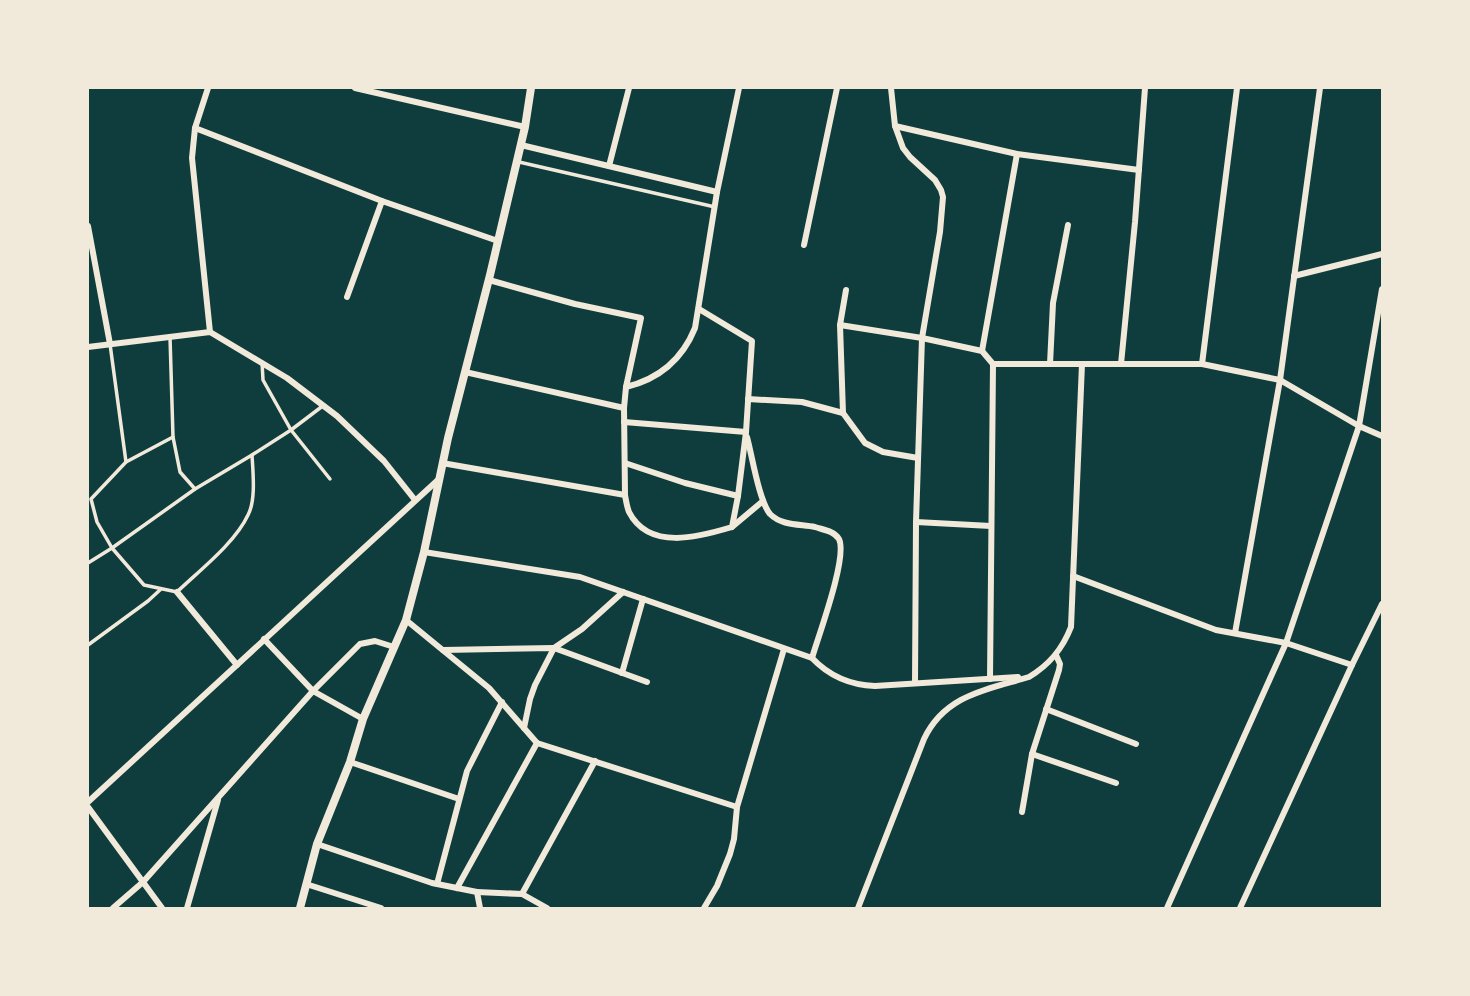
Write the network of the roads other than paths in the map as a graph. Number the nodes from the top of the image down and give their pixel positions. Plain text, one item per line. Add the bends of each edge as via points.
1 (208, 88) edge
2 (355, 88) edge
3 (531, 88) edge
4 (629, 88) edge
5 (739, 88) edge
6 (836, 88) edge
7 (891, 88) edge
8 (1145, 88) edge
9 (1237, 88) edge
10 (1320, 88) edge
11 (895, 126) junction
12 (525, 127) junction
13 (195, 128) junction
14 (521, 145) junction
15 (1017, 154) junction
16 (517, 161) junction
17 (609, 166) junction
18 (1139, 170) junction
19 (717, 192) junction
20 (382, 201) junction
21 (715, 207) junction
22 (1068, 225) dead end
23 (88, 226) edge
24 (498, 241) junction
25 (804, 245) dead end
26 (1382, 254) edge
27 (1294, 276) junction
28 (489, 280) junction
29 (1382, 289) edge
30 (846, 290) dead end
31 (347, 297) dead end
32 (699, 309) junction
33 (840, 325) junction
34 (210, 332) junction
35 (170, 337) junction
36 (922, 338) junction
37 (110, 344) junction
38 (88, 347) edge
39 (982, 351) junction
40 (261, 361) junction
41 (993, 364) junction
42 (1049, 364) junction
43 (1083, 364) junction
44 (1121, 364) junction
45 (1202, 364) junction
46 (464, 372) junction
47 (1280, 380) junction
48 (626, 387) junction
49 (748, 399) junction
50 (324, 405) junction
51 (624, 408) junction
52 (843, 412) junction
53 (624, 422) junction
54 (1359, 426) junction
55 (291, 430) junction
56 (746, 432) junction
57 (1382, 436) edge
58 (173, 437) junction
59 (253, 455) junction
60 (918, 458) junction
61 (126, 462) junction
62 (442, 463) junction
63 (625, 463) junction
64 (439, 478) junction
65 (330, 479) dead end
66 (195, 489) junction
67 (625, 495) junction
68 (738, 496) junction
69 (415, 500) junction
70 (763, 501) junction
71 (916, 522) junction
72 (732, 527) junction
73 (991, 527) junction
74 (112, 548) junction
75 (424, 552) junction
76 (88, 563) edge
77 (1073, 576) junction
78 (162, 589) junction
79 (177, 592) junction
80 (623, 592) junction
81 (643, 599) junction
82 (1382, 604) edge
83 (407, 620) junction
84 (1235, 633) junction
85 (264, 639) junction
86 (1286, 642) junction
87 (88, 645) edge
88 (394, 647) junction
89 (554, 648) junction
90 (785, 649) junction
91 (443, 650) junction
92 (1056, 655) junction
93 (811, 658) junction
94 (237, 665) junction
95 (1352, 665) junction
96 (622, 673) junction
97 (1029, 677) junction
98 (989, 678) junction
99 (647, 682) dead end
100 (915, 683) junction
101 (313, 691) junction
102 (502, 702) junction
103 (1046, 709) junction
104 (363, 719) junction
105 (524, 728) junction
106 (537, 743) junction
107 (1136, 744) dead end
108 (1032, 754) junction
109 (595, 761) junction
110 (350, 762) junction
111 (1116, 783) dead end
112 (218, 798) junction
113 (460, 799) junction
114 (88, 805) edge
115 (737, 807) junction
116 (1022, 812) dead end
117 (317, 844) junction
118 (143, 882) junction
119 (306, 884) junction
120 (437, 884) junction
121 (457, 888) junction
122 (477, 892) junction
123 (522, 894) junction
124 (113, 908) edge
125 (162, 908) edge
126 (187, 908) edge
127 (300, 908) edge
128 (381, 908) edge
129 (480, 908) edge
130 (547, 908) edge
131 (704, 908) edge
132 (858, 908) edge
133 (1167, 908) edge
134 (1240, 908) edge

1 - 13 street
2 - 12 street
3 - 12 street
4 - 17 street
5 - 19 street
6 - 25 street
7 - 11 street
8 - 18 street
9 - 45 street
10 - 27 street
11 - 15 street
11 - 36 street via 910,158 935,180 943,197
12 - 14 street
13 - 20 street
13 - 34 street via 192,173
14 - 16 street
14 - 17 street
15 - 18 street
15 - 39 street
16 - 21 lane
16 - 24 street
17 - 19 street
18 - 44 street
19 - 21 street
20 - 24 street
20 - 31 street
21 - 32 street
22 - 42 street
23 - 37 street
24 - 28 street
26 - 27 street
27 - 47 street
28 - 46 street
28 - 48 street via 641,318
29 - 54 street
30 - 33 street
32 - 48 street via 691,338 678,357 660,374
32 - 49 street via 752,341
33 - 36 street
33 - 52 street
34 - 35 street
34 - 40 street
35 - 37 street
35 - 58 lane
36 - 39 street
36 - 60 street
37 - 38 street
37 - 61 lane
39 - 41 street
40 - 50 street
40 - 55 lane via 263,380
41 - 42 street
41 - 73 street
42 - 43 street
43 - 44 street
43 - 77 street
44 - 45 street
45 - 47 street
46 - 51 street
46 - 62 street
47 - 54 street
47 - 84 street
48 - 51 street
49 - 52 street via 802,402
49 - 56 street
50 - 55 lane
50 - 69 street via 373,449
51 - 53 street
52 - 60 street via 865,443 883,452
53 - 56 street
53 - 63 street
54 - 57 street
54 - 86 street
55 - 59 lane
55 - 65 lane
56 - 68 street
56 - 70 street
58 - 61 lane
58 - 66 lane via 180,472
59 - 66 lane
59 - 79 lane via 249,514 229,542
60 - 71 street
61 - 74 lane via 91,499 97,522
62 - 64 street
62 - 67 street
63 - 67 street
63 - 68 street
64 - 69 street
64 - 75 street
66 - 74 lane
67 - 72 street via 640,526 658,537 683,538
68 - 72 street
69 - 85 street
70 - 72 street
70 - 93 street via 782,522 831,532 840,541 837,578
71 - 73 street
71 - 100 street
73 - 98 street
74 - 76 lane
74 - 78 lane via 144,585
75 - 80 street via 580,577
75 - 83 street
77 - 84 street
77 - 92 street via 1071,627
78 - 79 lane
78 - 87 lane
79 - 94 street
80 - 81 street
80 - 89 street
81 - 90 street
81 - 96 street
82 - 95 street
83 - 88 street
83 - 91 street
84 - 86 street
85 - 94 street
85 - 101 street
86 - 95 street
86 - 133 street
88 - 101 street via 375,641 360,644
88 - 104 street
89 - 91 street
89 - 96 street
89 - 105 street via 535,685
90 - 93 street
90 - 115 street
91 - 102 street
92 - 97 street
92 - 103 street via 1059,670
93 - 100 street via 827,672 855,684
94 - 114 street
95 - 134 street
96 - 99 street
97 - 98 street
97 - 132 street via 958,700 934,721
98 - 100 street
101 - 104 street
101 - 112 street
102 - 105 street
102 - 113 street via 467,771
103 - 107 street
103 - 108 street
104 - 110 street
105 - 106 street
106 - 109 street
106 - 121 street
108 - 111 street
108 - 116 street
109 - 115 street
109 - 123 street
110 - 113 street
110 - 117 street
112 - 118 street
112 - 126 street
113 - 120 street
114 - 118 street
115 - 131 street via 730,854
117 - 119 street
117 - 120 street
118 - 124 street
118 - 125 street
119 - 127 street
119 - 128 street
120 - 121 street
121 - 122 street
122 - 123 street
122 - 129 street
123 - 130 street

